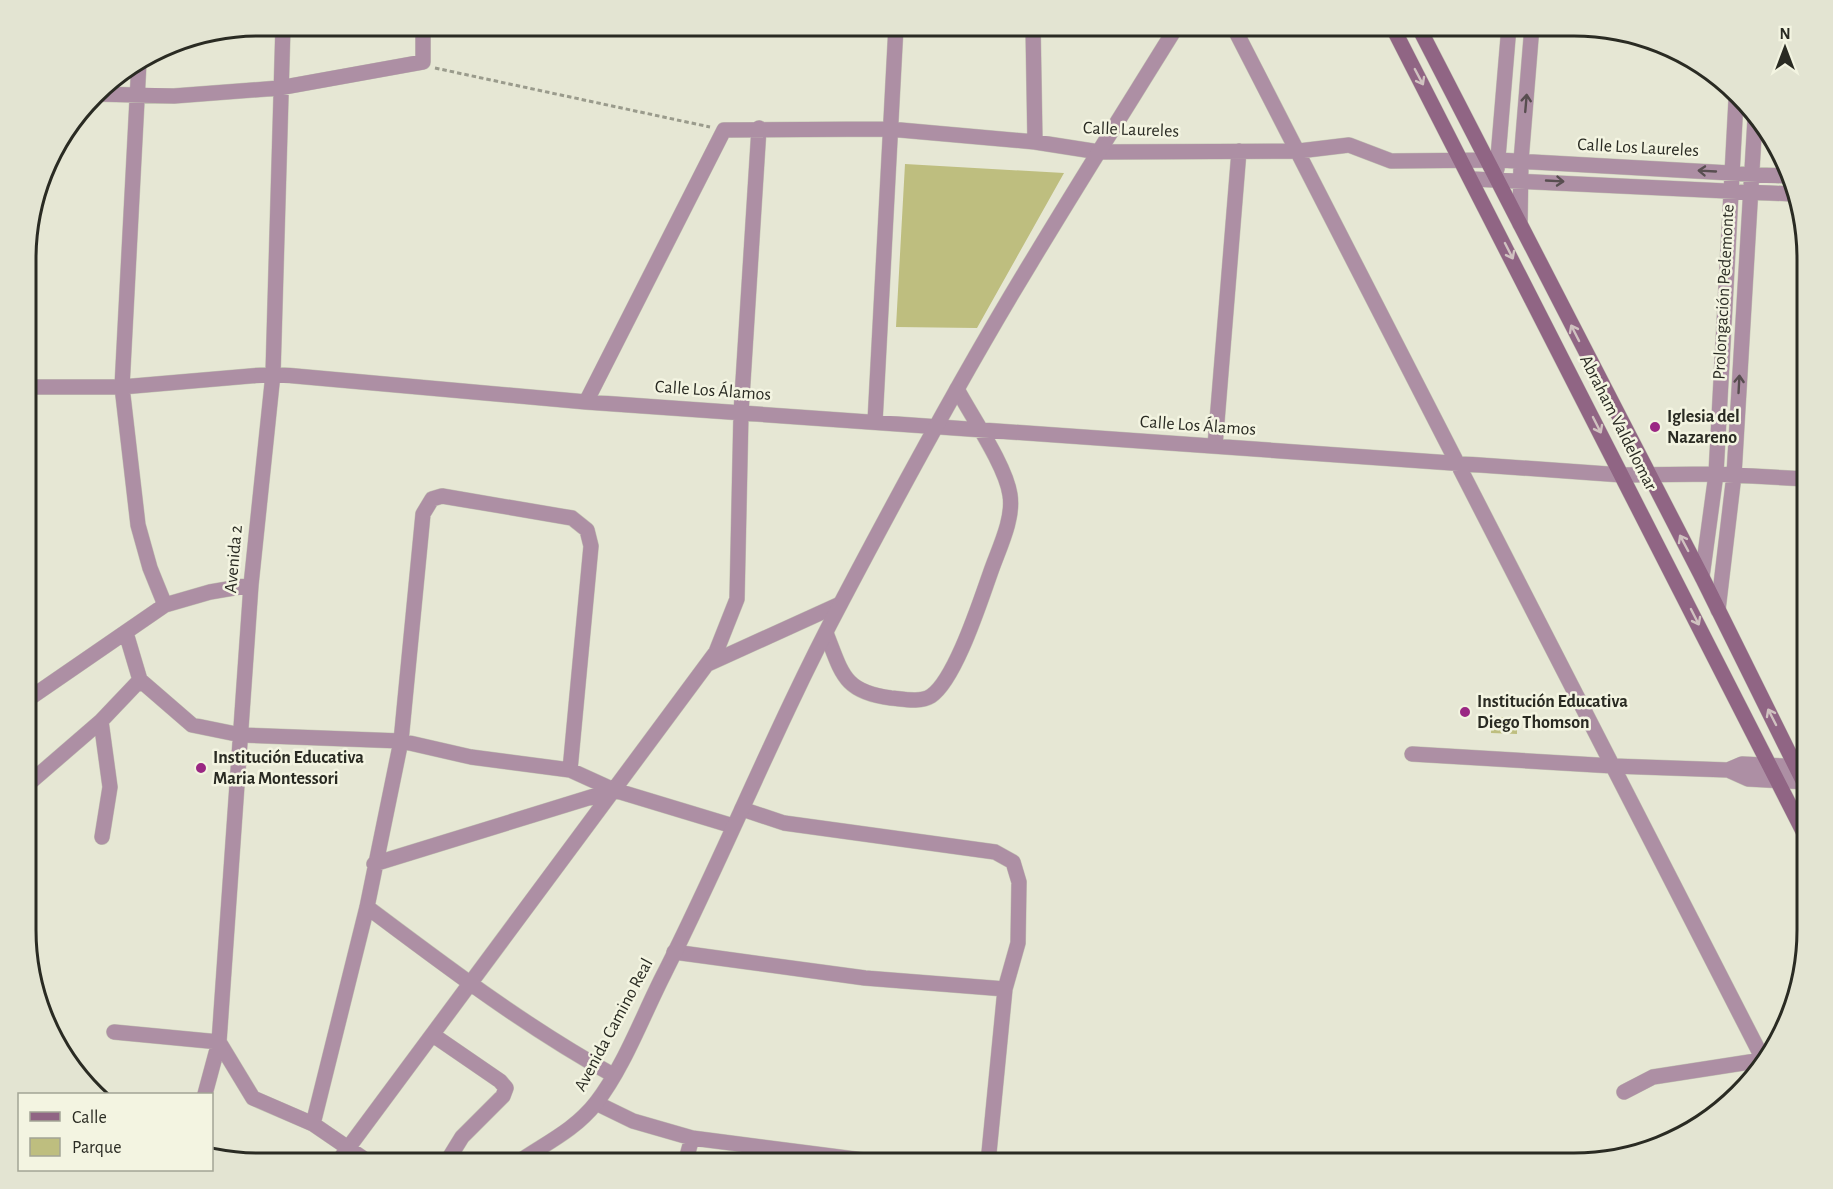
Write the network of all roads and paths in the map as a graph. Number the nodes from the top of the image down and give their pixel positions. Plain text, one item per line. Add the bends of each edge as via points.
1 (282, 36) edge
2 (423, 36) edge
3 (895, 36) edge
4 (1033, 36) edge
5 (1171, 36) edge
6 (1238, 36) edge
7 (1397, 36) edge
8 (1424, 36) edge
9 (1508, 36) edge
10 (1531, 36) edge
11 (423, 62) junction
12 (139, 72) edge
13 (279, 88) junction
14 (108, 95) edge
15 (138, 96) junction
16 (1736, 105) edge
17 (1754, 128) edge
18 (759, 129) junction
19 (889, 129) junction
20 (724, 130) junction
21 (1035, 142) junction
22 (1299, 151) junction
23 (1099, 152) junction
24 (1239, 152) junction
25 (1492, 160) junction
26 (1463, 161) junction
27 (1521, 161) junction
28 (1731, 172) junction
29 (1750, 174) junction
30 (1781, 176) edge
31 (1497, 178) junction
32 (1472, 179) junction
33 (1520, 180) junction
34 (1730, 191) junction
35 (1749, 192) junction
36 (1787, 194) edge
37 (1520, 224) junction
38 (273, 374) junction
39 (36, 387) edge
40 (122, 387) junction
41 (957, 389) junction
42 (586, 402) junction
43 (741, 413) junction
44 (875, 422) junction
45 (936, 426) junction
46 (979, 430) junction
47 (1215, 446) junction
48 (1459, 463) junction
49 (1716, 474) junction
50 (1623, 475) junction
51 (1734, 475) junction
52 (1648, 476) junction
53 (1797, 478) edge
54 (1702, 577) junction
55 (251, 585) junction
56 (1679, 585) junction
57 (840, 604) junction
58 (165, 605) junction
59 (1718, 610) junction
60 (126, 633) junction
61 (826, 633) junction
62 (706, 666) junction
63 (140, 680) junction
64 (36, 694) edge
65 (101, 721) junction
66 (242, 735) junction
67 (401, 741) junction
68 (1412, 754) dead end
69 (1797, 763) edge
70 (1771, 764) junction
71 (1613, 766) junction
72 (570, 770) junction
73 (1728, 770) junction
74 (1797, 774) edge
75 (36, 776) edge
76 (1797, 778) edge
77 (1777, 780) junction
78 (614, 790) junction
79 (742, 810) junction
80 (1797, 819) edge
81 (733, 826) junction
82 (102, 837) dead end
83 (374, 864) junction
84 (367, 907) junction
85 (677, 946) junction
86 (470, 984) junction
87 (1005, 989) junction
88 (114, 1032) dead end
89 (433, 1035) junction
90 (219, 1042) junction
91 (1761, 1051) edge
92 (1754, 1062) edge
93 (613, 1075) junction
94 (1624, 1092) dead end
95 (206, 1093) edge
96 (596, 1103) junction
97 (313, 1124) junction
98 (692, 1138) junction
99 (348, 1149) junction
100 (345, 1153) edge
101 (354, 1153) edge
102 (452, 1153) edge
103 (533, 1153) edge
104 (688, 1153) edge
105 (808, 1153) edge
106 (989, 1153) edge

1 - 13 street, Avenida 2
2 - 11 street
3 - 19 street
4 - 21 street
5 - 23 street, Avenida Camino Real
6 - 22 street
7 -> 26 main road, Abraham Valdelomar
8 - 25 main road, Abraham Valdelomar
9 - 25 street
27 -> 10 street
11 - 13 street
11 - 20 path via 439,71
12 - 15 street
13 - 15 street
13 - 38 street, Avenida 2
14 - 15 street
15 - 40 street
16 - 28 street, Prolongación Pedemonte
17 - 29 street, Prolongación Pedemonte
18 - 19 street, Calle Laureles
18 - 20 street, Calle Laureles
18 - 43 street
19 - 21 street, Calle Laureles
19 - 44 street
20 - 42 street
21 - 23 street, Calle Laureles
22 - 24 street, Calle Laureles
22 - 26 street, Calle Laureles via 1349,145 1391,161
22 - 48 street
23 - 24 street, Calle Laureles
23 - 41 street, Avenida Camino Real
24 - 47 street
25 - 26 street, Calle Laureles
25 - 27 street, Calle Los Laureles
25 - 31 main road, Abraham Valdelomar
26 - 32 main road, Abraham Valdelomar
28 -> 27 street, Calle Los Laureles
27 - 33 street
28 - 29 street, Calle Los Laureles
28 - 34 street, Prolongación Pedemonte
29 - 30 street, Calle Los Laureles
29 - 35 street, Prolongación Pedemonte
31 - 32 street, Calle Los Laureles
31 - 33 street, Calle Los Laureles
31 - 37 main road, Abraham Valdelomar
32 -> 50 main road, Abraham Valdelomar
33 -> 34 street, Calle Los Laureles
33 - 37 street
34 - 35 street, Calle Los Laureles
34 - 49 street, Prolongación Pedemonte
35 - 36 street, Calle Los Laureles
51 -> 35 street, Prolongación Pedemonte
52 -> 37 main road, Abraham Valdelomar
38 - 40 street, Calle Los Álamos
38 - 42 street, Calle Los Álamos
38 - 55 street, Avenida 2
39 - 40 street, Calle Los Álamos
40 - 58 street via 138,525
41 - 45 street, Avenida Camino Real
41 - 46 street
42 - 43 street, Calle Los Álamos
43 - 44 street, Calle Los Álamos
43 - 62 street via 737,599 729,626
44 - 45 street, Calle Los Álamos
45 - 46 street, Calle Los Álamos
45 - 57 street, Avenida Camino Real
46 - 47 street, Calle Los Álamos
46 - 61 street via 1002,472 1010,495 1010,514 977,611 941,686 929,697 910,700 863,692 849,684
47 - 48 street, Calle Los Álamos
48 - 50 street, Calle Los Álamos
48 - 71 street
49 - 51 street, Calle Los Álamos
49 - 52 street, Calle Los Álamos
49 - 54 street, Prolongación Pedemonte
50 - 52 street, Calle Los Álamos
50 - 56 main road, Abraham Valdelomar
51 - 53 street, Calle Los Álamos
51 - 59 street, Prolongación Pedemonte
54 -> 52 main road, Abraham Valdelomar
54 - 56 main road
54 - 59 main road, Abraham Valdelomar
55 - 58 street
55 - 66 street, Avenida 2
56 -> 70 main road, Abraham Valdelomar
57 - 61 street, Avenida Camino Real
57 - 62 street
58 - 60 street
69 -> 59 main road, Abraham Valdelomar
60 - 63 street
60 - 64 street
61 - 79 street, Avenida Camino Real
62 - 78 street
63 - 65 street
63 - 66 street via 192,725
65 - 75 street
65 - 82 street via 110,787
66 - 67 street
66 - 90 street, Avenida 2
67 - 72 street via 471,757
67 - 72 street via 423,514 428,503 442,496 540,512 578,520 591,540
67 - 83 street
68 - 71 street
70 - 73 street via 1742,764
70 - 74 street
70 - 77 main road, Abraham Valdelomar
71 - 73 street
71 - 91 street
72 - 78 street
73 - 77 street via 1748,779
76 - 77 street
77 - 80 main road, Abraham Valdelomar
78 - 81 street
78 - 83 street
78 - 86 street
79 - 81 street, Avenida Camino Real
79 - 87 street via 784,823 961,846 1006,856 1017,872 1020,904 1018,943
81 - 85 street, Avenida Camino Real
83 - 84 street
84 - 86 street
84 - 97 street
85 - 87 street via 865,978
85 - 93 street, Avenida Camino Real
86 - 89 street
86 - 93 street via 561,1046
87 - 106 street
88 - 90 street
89 - 99 street
89 - 102 street via 506,1088
90 - 95 street, Avenida 2
90 - 97 street via 253,1098
92 - 94 street via 1653,1077
93 - 96 street, Avenida Camino Real
96 - 98 street via 633,1121
96 - 103 street, Avenida Camino Real via 558,1138
97 - 99 street
98 - 104 street
98 - 105 street
99 - 100 street
99 - 101 street

